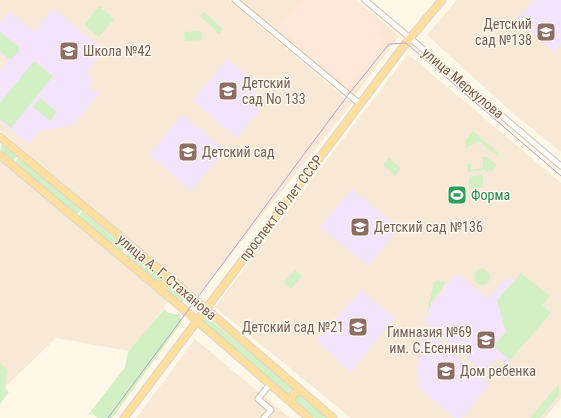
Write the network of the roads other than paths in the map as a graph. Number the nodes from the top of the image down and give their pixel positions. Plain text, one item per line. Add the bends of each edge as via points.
1 (235, 0) edge
2 (365, 0) edge
3 (442, 0) edge
4 (410, 38) junction
5 (360, 104) junction
6 (0, 137) edge
7 (0, 154) edge
8 (561, 166) edge
9 (134, 248) junction
10 (126, 261) junction
11 (164, 273) junction
12 (154, 284) junction
13 (205, 308) junction
14 (196, 321) junction
15 (270, 384) junction
16 (301, 390) junction
17 (291, 402) junction
18 (124, 418) edge
19 (264, 418) edge
20 (309, 418) edge
21 (334, 418) edge

1 - 5 street
2 - 4 street, улица Меркулова
3 - 4 main road, проспект 60 лет СССР
4 - 5 main road, проспект 60 лет СССР
4 - 8 street, улица Меркулова
5 - 13 main road, проспект 60 лет СССР
6 - 9 main road, улица А. Г. Стаханова
7 - 10 main road, улица А. Г. Стаханова
9 - 10 main road via 126,249 124,252
9 - 11 main road, улица А. Г. Стаханова
10 - 12 main road, улица А. Г. Стаханова
11 - 12 main road via 164,285
11 - 13 main road, улица А. Г. Стаханова
12 - 14 main road, улица А. Г. Стаханова
13 - 14 main road, проспект 60 лет СССР
13 - 16 main road, улица А. Г. Стаханова
14 - 15 main road, улица А. Г. Стаханова
14 - 18 main road, проспект 60 лет СССР
15 - 17 main road, улица А. Г. Стаханова
15 - 19 street via 258,398 271,410
16 - 17 main road via 293,394
16 - 21 main road, улица А. Г. Стаханова
17 - 20 main road, улица А. Г. Стаханова

